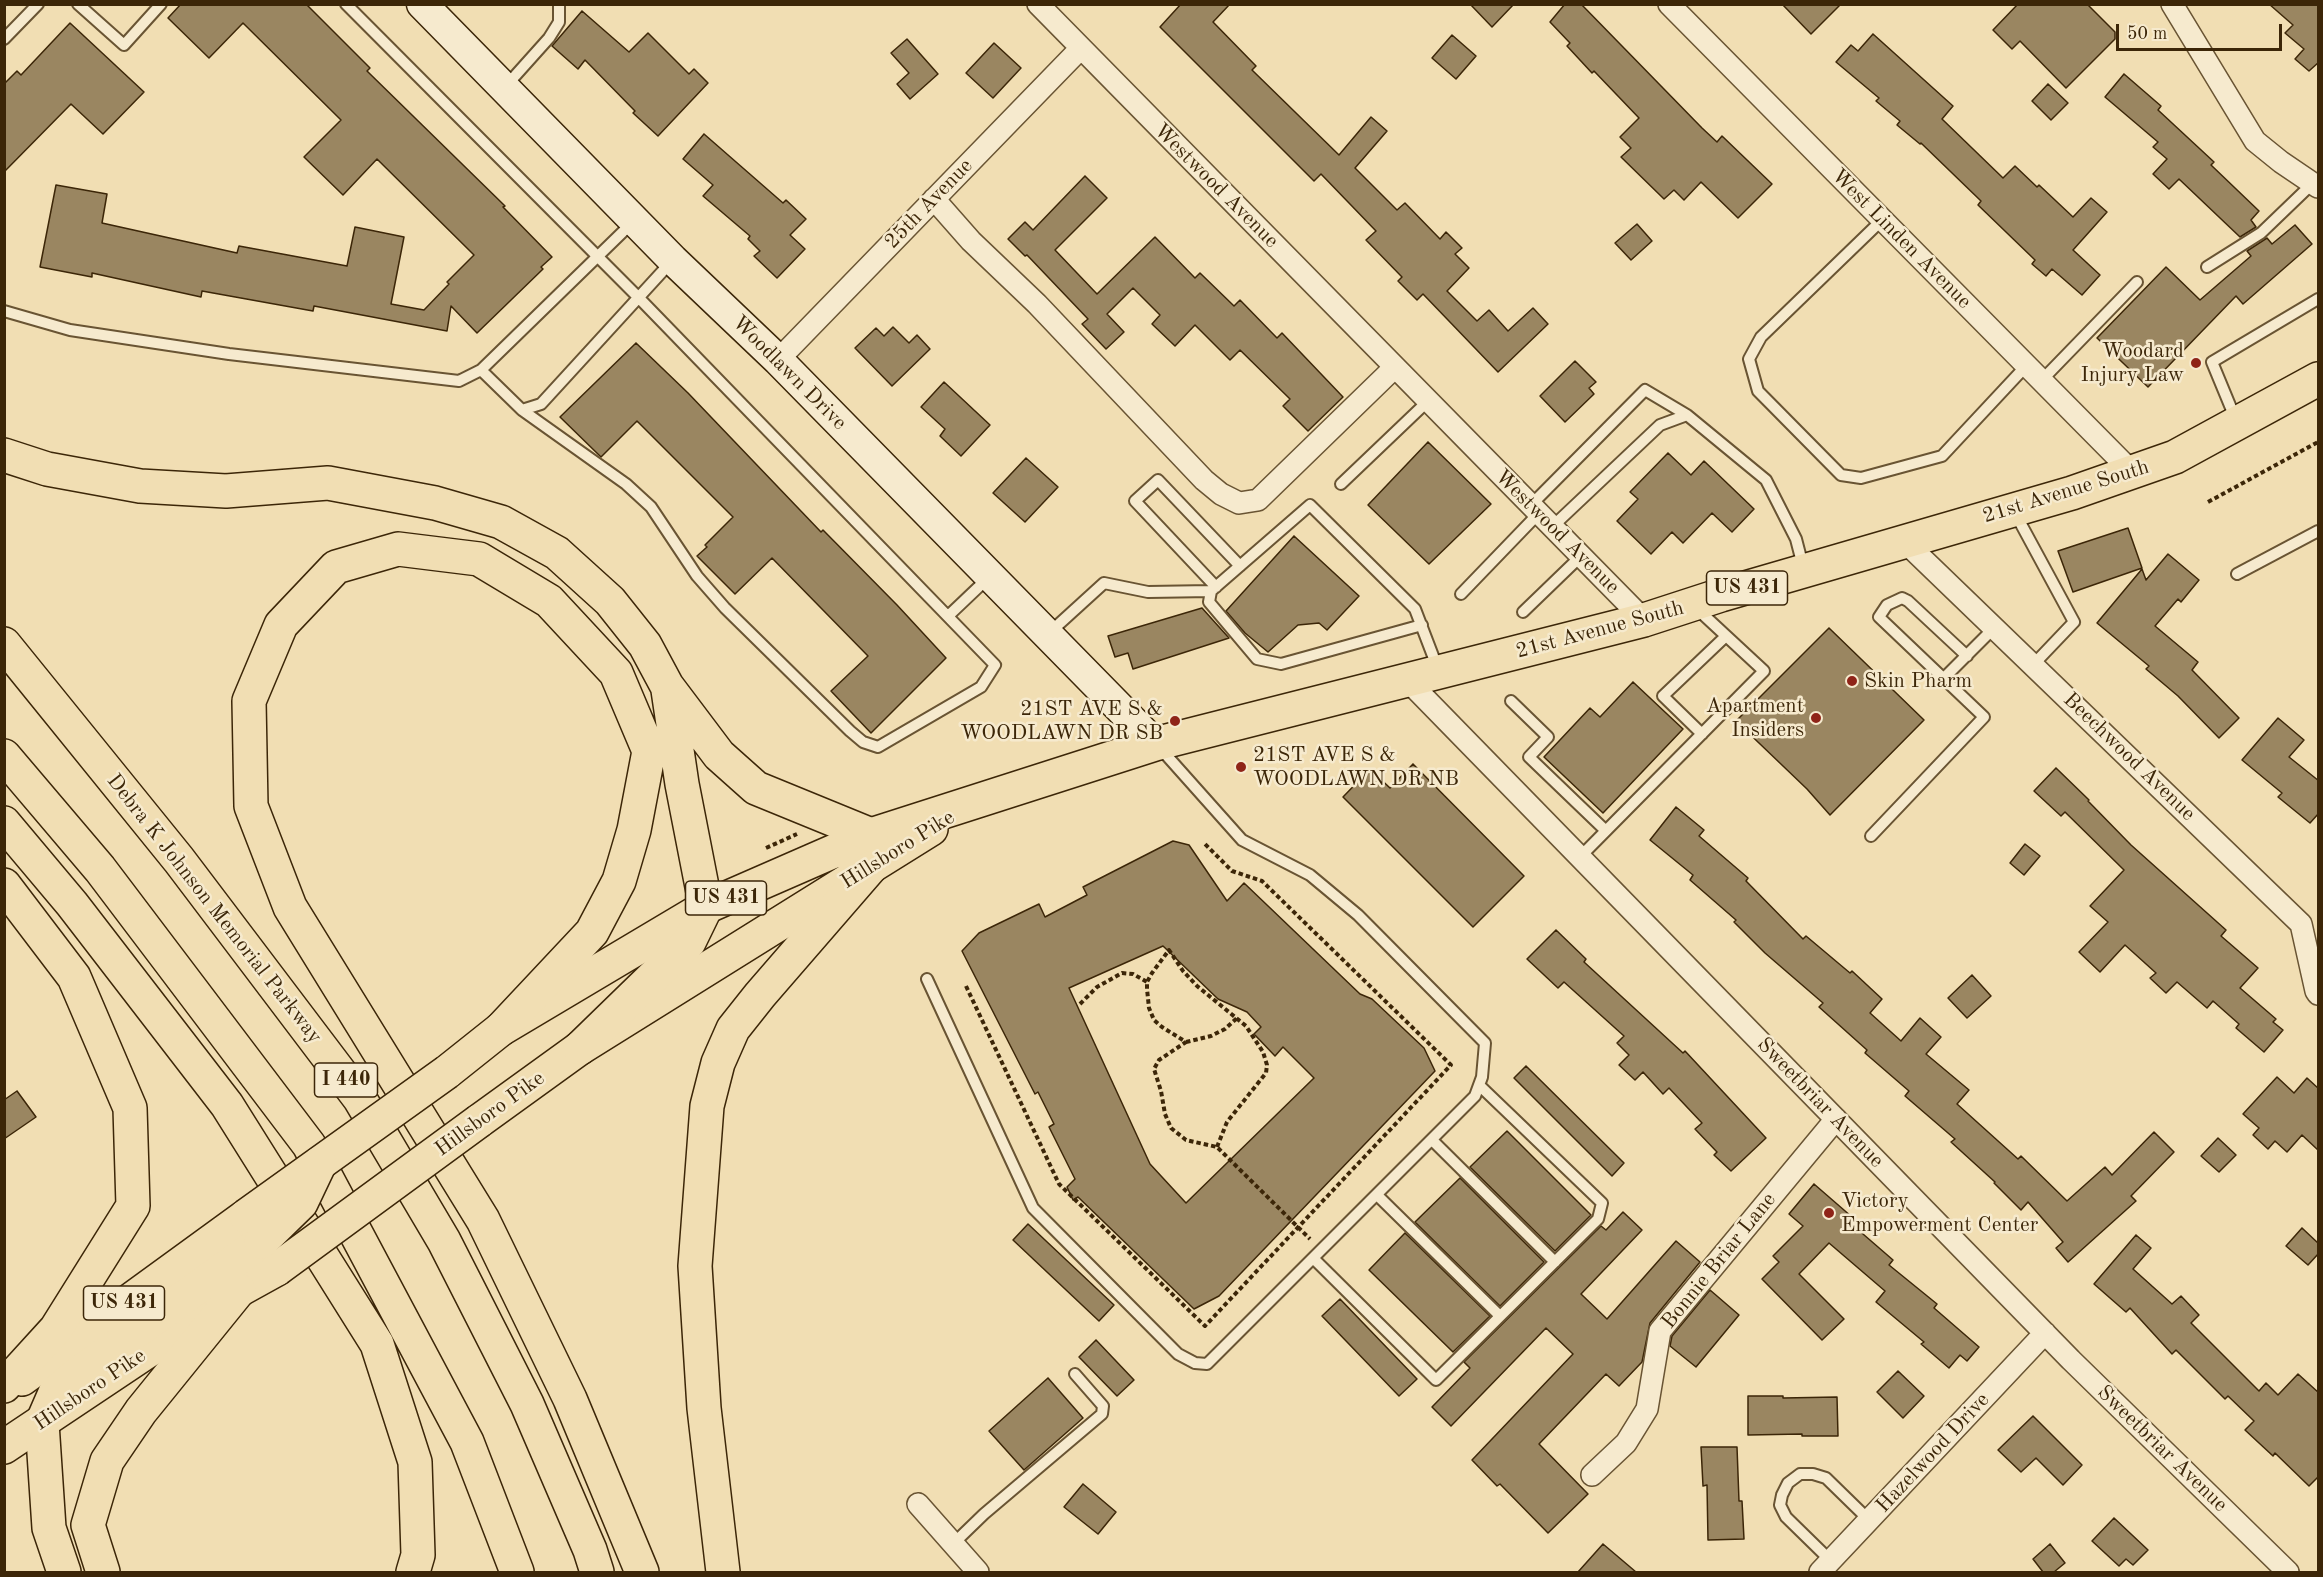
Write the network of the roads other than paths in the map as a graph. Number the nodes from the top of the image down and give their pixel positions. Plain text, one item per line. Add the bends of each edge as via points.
1 (38, 4) edge
2 (78, 4) edge
3 (161, 4) edge
4 (346, 4) edge
5 (559, 4) edge
6 (1038, 4) edge
7 (1669, 4) edge
8 (2172, 4) edge
9 (432, 11) edge
10 (4, 39) edge
11 (1080, 49) junction
12 (504, 88) junction
13 (2316, 185) edge
14 (934, 199) junction
15 (1882, 220) junction
16 (634, 221) junction
17 (599, 257) junction
18 (673, 260) junction
19 (2206, 267) dead end
20 (2136, 282) dead end
21 (639, 298) junction
22 (2319, 299) edge
23 (4, 311) edge
24 (778, 360) junction
25 (2026, 366) junction
26 (1395, 367) junction
27 (481, 370) junction
28 (2319, 379) edge
29 (2041, 381) junction
30 (1428, 401) junction
31 (522, 410) junction
32 (1687, 415) junction
33 (2238, 423) junction
34 (4, 455) edge
35 (2133, 473) junction
36 (1341, 484) dead end
37 (2014, 510) junction
38 (1540, 515) junction
39 (2319, 531) edge
40 (1904, 541) junction
41 (1581, 556) junction
42 (1240, 566) junction
43 (1805, 572) junction
44 (2237, 574) dead end
45 (991, 575) junction
46 (1214, 589) junction
47 (1461, 594) dead end
48 (1693, 605) junction
49 (1522, 612) dead end
50 (948, 616) junction
51 (1644, 620) junction
52 (1422, 625) junction
53 (1994, 628) junction
54 (1048, 634) junction
55 (1726, 636) junction
56 (4, 644) edge
57 (1967, 656) junction
58 (2033, 665) junction
59 (1439, 672) junction
60 (1944, 678) junction
61 (1407, 680) junction
62 (667, 686) junction
63 (1511, 701) dead end
64 (1702, 734) junction
65 (1155, 744) junction
66 (4, 756) edge
67 (968, 805) junction
68 (4, 823) edge
69 (1605, 830) junction
70 (871, 835) junction
71 (1871, 836) dead end
72 (1580, 857) junction
73 (870, 868) junction
74 (4, 885) edge
75 (706, 907) junction
76 (927, 979) dead end
77 (2318, 991) edge
78 (501, 1029) junction
79 (580, 1048) junction
80 (1479, 1084) junction
81 (1836, 1119) junction
82 (1432, 1140) junction
83 (1377, 1195) junction
84 (253, 1229) junction
85 (1313, 1258) junction
86 (1555, 1262) junction
87 (239, 1290) junction
88 (1500, 1316) junction
89 (2045, 1333) junction
90 (1075, 1374) dead end
91 (4, 1386) edge
92 (4, 1392) edge
93 (42, 1423) junction
94 (4, 1447) edge
95 (1592, 1475) dead end
96 (918, 1504) dead end
97 (1869, 1520) junction
98 (953, 1544) junction
99 (1825, 1567) edge
100 (64, 1572) edge
101 (103, 1572) edge
102 (413, 1572) edge
103 (517, 1572) edge
104 (597, 1572) edge
105 (642, 1572) edge
106 (723, 1572) edge
107 (978, 1572) edge
108 (2288, 1572) edge

1 - 10 lane
2 - 3 lane via 124,45
4 - 17 lane
5 - 12 lane via 559,22 549,38
6 - 11 street, Westwood Avenue
7 - 15 street, West Linden Avenue
8 - 13 street via 2255,141
9 - 12 main road, Woodlawn Drive
11 - 14 street, 25th Avenue
11 - 26 street, Westwood Avenue
12 - 16 main road, Woodlawn Drive
13 - 19 lane via 2261,233
14 - 24 street, 25th Avenue
14 - 26 street via 1204,480 1239,503 1258,500
15 - 25 street, West Linden Avenue
15 - 25 lane via 1761,337 1749,359 1758,391 1841,476 1861,478 1942,456
16 - 17 lane
16 - 18 main road, Woodlawn Drive
17 - 21 lane
17 - 27 lane
18 - 21 lane
18 - 24 main road, Woodlawn Drive
20 - 29 lane
21 - 31 lane via 541,404
21 - 50 lane
22 - 33 lane via 2212,362
23 - 27 lane via 70,330 229,354 459,381
24 - 45 main road, Woodlawn Drive
25 - 29 street, West Linden Avenue
26 - 30 street, Westwood Avenue
27 - 31 lane
28 - 33 main road, 21st Avenue South / US 431
29 - 35 street, West Linden Avenue
30 - 36 lane
30 - 38 street, Westwood Avenue
31 - 50 lane via 626,484 651,507 697,576 725,608 863,742 878,747 981,687 995,665
32 - 38 lane via 1660,425
32 - 38 lane via 1645,390
32 - 43 lane via 1766,480 1796,539
33 - 35 main road, 21st Avenue South / US 431 via 2175,457
34 - 62 main road via 47,469 140,486 226,490 328,483 435,503 501,522 557,553 610,601 645,645
35 - 37 main road, 21st Avenue South / US 431
37 - 40 main road, 21st Avenue South / US 431
37 - 58 lane via 2074,622
38 - 41 street, Westwood Avenue
38 - 47 lane
39 - 44 lane
40 - 43 main road, 21st Avenue South / US 431
40 - 53 street, Beechwood Avenue
41 - 49 lane
41 - 51 street, Westwood Avenue
42 - 46 lane
42 - 46 lane via 1158,480 1135,501
42 - 52 lane via 1310,505 1415,609
43 - 48 main road, 21st Avenue South / US 431
45 - 50 lane
45 - 54 main road, Woodlawn Drive
46 - 52 lane via 1209,602 1257,659 1281,664
46 - 54 lane via 1149,592 1104,583
48 - 51 main road, 21st Avenue South / US 431
48 - 55 lane
51 - 59 main road, 21st Avenue South / US 431
52 - 59 lane
53 - 57 lane
53 - 58 street, Beechwood Avenue
54 - 65 main road, Woodlawn Drive
55 - 64 lane via 1764,671
55 - 64 lane via 1663,696
56 - 104 main road, Debra K Johnson Memorial Parkway / I 440 via 179,860 360,1099 444,1241 521,1394
57 - 60 lane
57 - 60 lane via 1908,600 1902,598 1887,605 1879,617
58 - 77 street, Beechwood Avenue via 2301,924
59 - 61 main road, 21st Avenue South / US 431
60 - 71 lane via 1984,717
61 - 65 main road, 21st Avenue South / US 431
61 - 72 street, Sweetbriar Avenue
62 - 70 main road via 719,755 756,788
62 - 75 main road
63 - 69 lane via 1548,737 1529,756
64 - 69 lane
65 - 67 main road, 21st Avenue South / US 431
65 - 80 lane via 1242,840 1310,875 1350,908 1485,1043
66 - 103 main road via 100,869 309,1145 467,1442
67 - 70 main road, Hillsboro Pike / US 431
67 - 73 main road, Hillsboro Pike / US 431
68 - 102 main road via 72,904 227,1105 377,1344 415,1462 418,1555
69 - 72 lane
70 - 75 main road, Hillsboro Pike / US 431
72 - 81 street, Sweetbriar Avenue
73 - 79 main road, Hillsboro Pike / US 431
73 - 106 main road via 733,1029 718,1063 707,1106 695,1266 704,1408
74 - 91 main road via 74,977 130,1108 133,1206 56,1329
75 - 78 main road, Hillsboro Pike / US 431
75 - 79 main road via 689,942
76 - 85 lane via 1033,1208 1178,1354 1207,1364
78 - 84 main road, Hillsboro Pike / US 431, bridge via 320,1163 301,1203
78 - 105 main road via 592,933 619,881 634,830 649,751 616,673 549,601 480,559 398,549 336,567 281,625 249,701 251,806 290,907 483,1220 570,1399
79 - 87 main road, Hillsboro Pike / US 431, bridge via 277,1269
80 - 82 lane via 1475,1096
80 - 86 lane via 1602,1203 1598,1219
81 - 89 street, Sweetbriar Avenue
81 - 95 street, Bonnie Briar Lane via 1660,1331 1647,1409 1626,1443
82 - 83 lane
82 - 86 lane
83 - 85 lane
83 - 88 lane
84 - 92 main road, US 431
84 - 93 main road via 55,1393
85 - 88 lane via 1436,1380
86 - 88 lane
87 - 93 main road, Hillsboro Pike / US 431
87 - 101 main road via 141,1411 107,1461 88,1525
89 - 97 street, Hazelwood Drive
89 - 108 street, Sweetbriar Avenue
90 - 98 lane via 1103,1406 1102,1414
93 - 94 main road, Hillsboro Pike / US 431
93 - 100 main road via 49,1528
96 - 98 street
97 - 99 street, Hazelwood Drive
97 - 99 lane via 1826,1478 1800,1474 1788,1483 1780,1505
98 - 107 street

